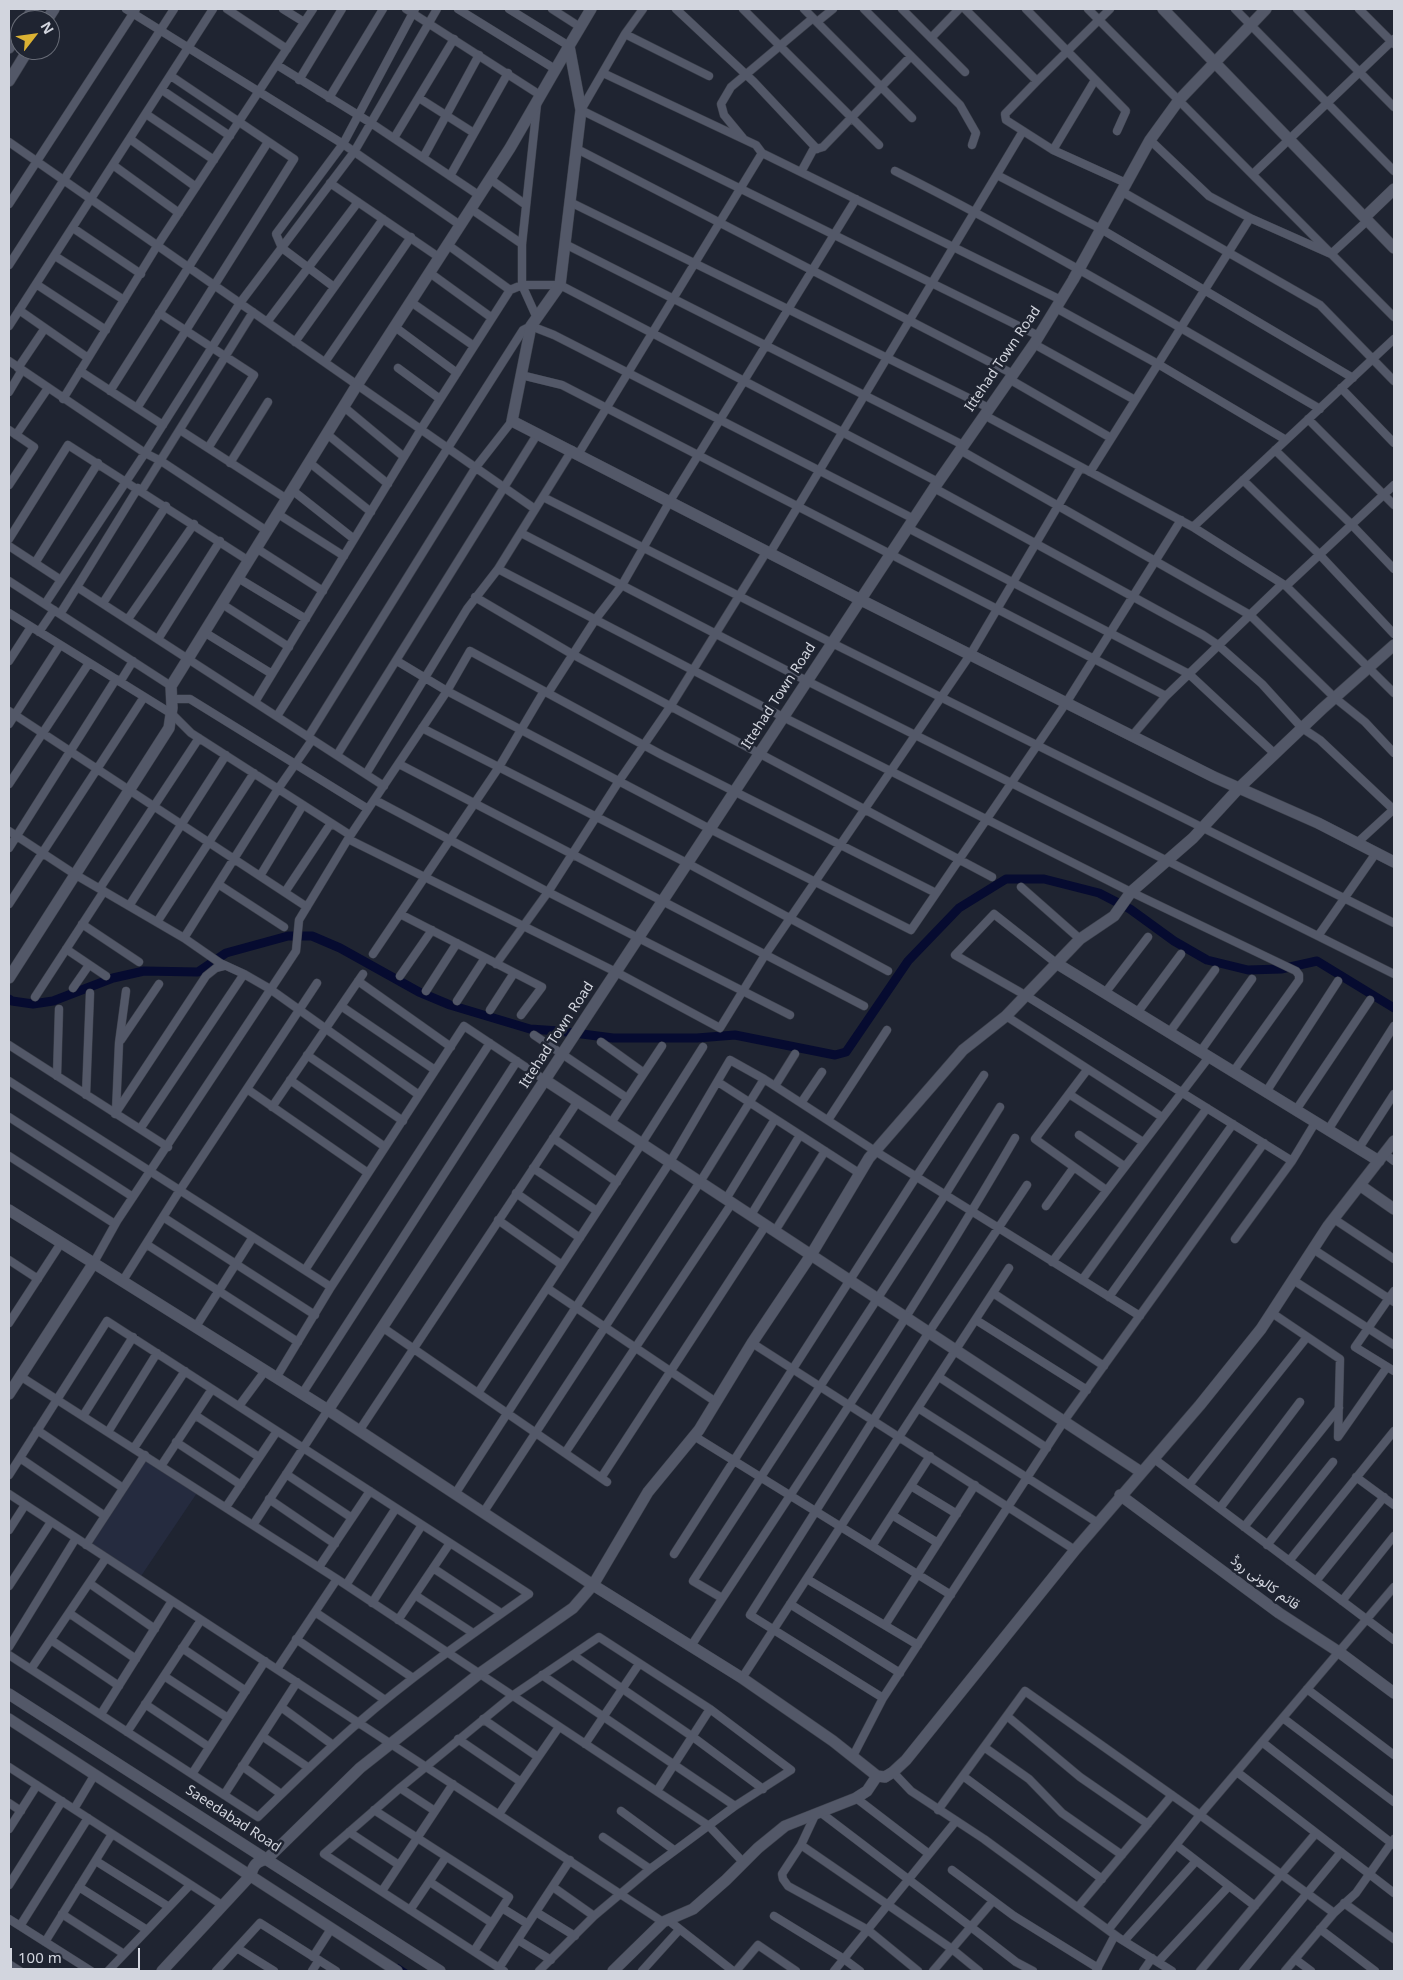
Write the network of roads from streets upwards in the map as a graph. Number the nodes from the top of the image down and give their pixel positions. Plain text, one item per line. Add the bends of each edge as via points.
1 (126, 9) edge
2 (174, 9) edge
3 (213, 9) edge
4 (227, 9) edge
5 (283, 9) edge
6 (312, 9) edge
7 (342, 9) edge
8 (383, 9) edge
9 (437, 9) edge
10 (458, 9) edge
11 (509, 9) edge
12 (552, 9) edge
13 (591, 9) edge
14 (643, 9) edge
15 (676, 9) edge
16 (743, 9) edge
17 (804, 9) edge
18 (833, 9) edge
19 (864, 9) edge
20 (902, 9) edge
21 (960, 9) edge
22 (965, 9) edge
23 (1026, 9) edge
24 (1088, 9) edge
25 (1110, 9) edge
26 (1163, 9) edge
27 (1234, 9) edge
28 (1266, 9) edge
29 (1298, 9) edge
30 (1359, 9) edge
31 (411, 10) edge
32 (135, 11) edge
33 (815, 20) junction
34 (1099, 20) junction
35 (304, 22) junction
36 (429, 23) junction
37 (1251, 25) junction
38 (580, 28) junction
39 (160, 31) junction
40 (625, 34) junction
41 (931, 38) junction
42 (454, 39) junction
43 (1393, 41) edge
44 (780, 45) junction
45 (569, 46) junction
46 (188, 48) junction
47 (287, 49) junction
48 (1067, 51) junction
49 (480, 55) junction
50 (911, 56) junction
51 (22, 60) edge
52 (1217, 62) junction
53 (277, 64) junction
54 (555, 69) junction
55 (965, 72) dead end
56 (1360, 72) junction
57 (508, 73) junction
58 (603, 73) junction
59 (747, 75) junction
60 (171, 76) junction
61 (709, 76) dead end
62 (299, 80) junction
63 (1095, 80) junction
64 (9, 81) edge
65 (1037, 81) junction
66 (881, 87) junction
67 (162, 90) junction
68 (259, 92) junction
69 (539, 97) junction
70 (329, 98) junction
71 (419, 98) junction
72 (1179, 100) junction
73 (1328, 103) junction
74 (1394, 107) edge
75 (582, 110) junction
76 (146, 114) junction
77 (358, 116) junction
78 (447, 116) junction
79 (852, 117) junction
80 (912, 118) dead end
81 (239, 122) junction
82 (371, 123) junction
83 (1024, 131) junction
84 (1117, 131) dead end
85 (474, 133) junction
86 (230, 136) junction
87 (394, 138) junction
88 (130, 139) junction
89 (1291, 139) junction
90 (745, 140) junction
91 (1150, 140) junction
92 (9, 142) edge
93 (268, 142) junction
94 (343, 144) junction
95 (879, 145) dead end
96 (972, 145) dead end
97 (577, 149) junction
98 (817, 149) junction
99 (1053, 150) junction
100 (354, 152) junction
101 (762, 152) junction
102 (423, 158) junction
103 (214, 160) junction
104 (36, 161) junction
105 (113, 165) junction
106 (895, 171) dead end
107 (1394, 171) edge
108 (801, 172) junction
109 (1253, 174) junction
110 (997, 175) junction
111 (450, 176) junction
112 (490, 179) junction
113 (63, 180) junction
114 (330, 183) junction
115 (196, 187) junction
116 (1123, 187) junction
117 (740, 189) junction
118 (1394, 190) edge
119 (480, 196) junction
120 (856, 199) junction
121 (91, 200) junction
122 (358, 202) junction
123 (570, 202) junction
124 (9, 204) edge
125 (526, 205) junction
126 (471, 210) junction
127 (975, 211) junction
128 (179, 213) junction
129 (1250, 218) junction
130 (383, 219) junction
131 (1366, 219) junction
132 (719, 223) junction
133 (460, 225) junction
134 (73, 228) junction
135 (1100, 229) junction
136 (834, 234) junction
137 (411, 238) junction
138 (522, 244) junction
139 (565, 244) junction
140 (448, 245) junction
141 (158, 246) junction
142 (954, 247) junction
143 (282, 248) junction
144 (1394, 248) edge
145 (1227, 253) junction
146 (1331, 254) junction
147 (55, 256) junction
148 (440, 258) junction
149 (694, 263) junction
150 (9, 265) edge
151 (188, 267) junction
152 (309, 268) junction
153 (1080, 268) junction
154 (812, 270) junction
155 (430, 273) junction
156 (141, 274) junction
157 (932, 283) junction
158 (36, 284) junction
159 (214, 285) junction
160 (522, 285) junction
161 (560, 285) junction
162 (334, 287) junction
163 (510, 290) junction
164 (1204, 290) junction
165 (673, 299) junction
166 (124, 300) junction
167 (411, 302) junction
168 (240, 304) junction
169 (1058, 304) junction
170 (788, 309) junction
171 (19, 310) junction
172 (253, 312) junction
173 (159, 313) junction
174 (1394, 317) edge
175 (492, 318) junction
176 (533, 321) junction
177 (910, 321) junction
178 (267, 322) junction
179 (9, 326) edge
180 (395, 327) junction
181 (1181, 327) junction
182 (45, 328) junction
183 (106, 330) junction
184 (186, 330) junction
185 (652, 334) junction
186 (1394, 339) edge
187 (1037, 340) junction
188 (295, 342) junction
189 (766, 345) junction
190 (474, 346) junction
191 (212, 348) junction
192 (226, 357) junction
193 (88, 358) junction
194 (887, 358) junction
195 (1373, 359) junction
196 (9, 361) edge
197 (325, 362) junction
198 (1158, 364) junction
199 (398, 368) dead end
200 (20, 369) junction
201 (80, 372) junction
202 (457, 373) junction
203 (628, 373) junction
204 (521, 375) junction
205 (1011, 376) junction
206 (1352, 378) junction
207 (744, 381) junction
208 (1394, 381) edge
209 (357, 385) junction
210 (48, 388) junction
211 (1341, 388) junction
212 (110, 391) junction
213 (9, 392) edge
214 (865, 395) junction
215 (63, 399) junction
216 (440, 399) junction
217 (1135, 400) junction
218 (268, 402) dead end
219 (344, 407) junction
220 (137, 408) junction
221 (606, 408) junction
222 (1320, 409) junction
223 (986, 412) junction
224 (720, 419) junction
225 (512, 420) junction
226 (1308, 420) junction
227 (163, 425) junction
228 (421, 429) junction
229 (180, 430) junction
230 (12, 433) edge
231 (538, 433) junction
232 (842, 433) junction
233 (327, 434) junction
234 (1112, 438) junction
235 (1286, 440) junction
236 (1394, 443) edge
237 (962, 447) junction
238 (208, 448) junction
239 (447, 448) junction
240 (1275, 450) junction
241 (575, 452) junction
242 (145, 453) junction
243 (698, 455) junction
244 (404, 457) junction
245 (161, 461) junction
246 (98, 463) junction
247 (230, 463) junction
248 (310, 463) junction
249 (476, 467) junction
250 (1080, 467) junction
251 (9, 468) edge
252 (820, 470) junction
253 (1090, 472) junction
254 (16, 473) junction
255 (1243, 480) junction
256 (127, 481) junction
257 (388, 484) junction
258 (9, 485) edge
259 (936, 485) junction
260 (1394, 485) edge
261 (505, 488) junction
262 (140, 489) junction
263 (1384, 494) junction
264 (290, 495) junction
265 (543, 497) junction
266 (670, 501) junction
267 (1394, 505) edge
268 (166, 506) junction
269 (1057, 506) junction
270 (798, 507) junction
271 (536, 509) junction
272 (371, 512) junction
273 (278, 514) junction
274 (1181, 520) junction
275 (194, 524) junction
276 (911, 524) junction
277 (1351, 524) junction
278 (1193, 527) junction
279 (267, 531) junction
280 (521, 533) junction
281 (9, 539) edge
282 (354, 539) junction
283 (220, 541) junction
284 (1035, 545) junction
285 (9, 546) edge
286 (643, 547) junction
287 (256, 548) junction
288 (769, 552) junction
289 (890, 554) junction
290 (1319, 554) junction
291 (344, 556) junction
292 (249, 560) junction
293 (1155, 562) junction
294 (35, 563) junction
295 (1394, 569) edge
296 (498, 570) junction
297 (238, 578) junction
298 (61, 580) junction
299 (9, 581) edge
300 (1012, 583) junction
301 (622, 585) junction
302 (1284, 585) junction
303 (77, 587) junction
304 (323, 591) junction
305 (739, 596) junction
306 (475, 597) junction
307 (1132, 597) junction
308 (860, 600) junction
309 (103, 603) junction
310 (45, 604) junction
311 (222, 604) junction
312 (997, 609) junction
313 (57, 612) junction
314 (9, 613) edge
315 (1250, 615) junction
316 (128, 619) junction
317 (306, 619) junction
318 (595, 620) junction
319 (31, 627) junction
320 (39, 632) junction
321 (204, 632) junction
322 (716, 634) junction
323 (1110, 634) junction
324 (1394, 634) edge
325 (158, 639) junction
326 (832, 643) junction
327 (60, 645) junction
328 (1218, 645) junction
329 (1394, 645) edge
330 (289, 647) junction
331 (572, 654) junction
332 (970, 655) junction
333 (188, 658) junction
334 (1094, 659) junction
335 (9, 661) edge
336 (133, 661) junction
337 (397, 661) junction
338 (90, 663) junction
339 (1368, 668) junction
340 (693, 671) junction
341 (272, 674) junction
342 (1189, 674) junction
343 (425, 678) junction
344 (118, 681) junction
345 (807, 681) junction
346 (171, 686) junction
347 (447, 691) junction
348 (546, 692) junction
349 (1394, 694) edge
350 (1166, 696) junction
351 (144, 697) junction
352 (941, 698) junction
353 (1335, 698) junction
354 (172, 699) junction
355 (255, 702) junction
356 (1066, 703) junction
357 (670, 707) junction
358 (12, 713) edge
359 (172, 714) junction
360 (277, 716) junction
361 (783, 717) junction
362 (9, 724) edge
363 (422, 728) junction
364 (1302, 728) junction
365 (522, 730) junction
366 (42, 733) junction
367 (916, 735) junction
368 (1132, 736) junction
369 (198, 738) junction
370 (310, 738) junction
371 (645, 745) junction
372 (1037, 745) junction
373 (70, 752) junction
374 (1394, 753) edge
375 (759, 754) junction
376 (1275, 754) junction
377 (226, 755) junction
378 (337, 755) junction
379 (296, 764) junction
380 (399, 764) junction
381 (499, 767) junction
382 (97, 769) junction
383 (891, 771) junction
384 (254, 773) junction
385 (366, 774) junction
386 (619, 781) junction
387 (1012, 783) junction
388 (9, 784) edge
389 (384, 786) junction
390 (1239, 788) junction
391 (278, 789) junction
392 (129, 790) junction
393 (735, 790) junction
394 (375, 800) junction
395 (473, 803) junction
396 (304, 805) junction
397 (154, 806) junction
398 (368, 809) junction
399 (1394, 809) edge
400 (864, 810) junction
401 (596, 817) junction
402 (986, 819) junction
403 (330, 823) junction
404 (182, 824) junction
405 (1203, 828) junction
406 (710, 829) junction
407 (9, 831) edge
408 (16, 836) junction
409 (349, 837) junction
410 (449, 840) junction
411 (209, 842) junction
412 (1357, 843) junction
413 (841, 844) junction
414 (9, 848) edge
415 (42, 852) junction
416 (1376, 853) junction
417 (573, 855) junction
418 (234, 859) junction
419 (958, 860) junction
420 (1167, 861) junction
421 (1394, 862) edge
422 (687, 863) junction
423 (76, 875) junction
424 (260, 876) junction
425 (425, 877) junction
426 (992, 877) dead end
427 (815, 882) junction
428 (218, 884) junction
429 (1022, 887) dead end
430 (102, 890) junction
431 (286, 892) junction
432 (548, 892) junction
433 (1131, 892) junction
434 (936, 893) junction
435 (1344, 898) junction
436 (662, 902) junction
437 (9, 904) edge
438 (129, 906) junction
439 (307, 906) junction
440 (400, 914) junction
441 (790, 918) junction
442 (157, 922) junction
443 (82, 924) junction
444 (1394, 924) edge
445 (524, 926) junction
446 (284, 927) dead end
447 (432, 930) junction
448 (1318, 936) junction
449 (184, 938) junction
450 (638, 938) junction
451 (1148, 938) dead end
452 (1080, 939) junction
453 (457, 943) junction
454 (66, 949) junction
455 (373, 954) dead end
456 (1181, 954) dead end
457 (765, 955) junction
458 (485, 958) junction
459 (139, 962) dead end
460 (1056, 963) junction
461 (222, 964) junction
462 (496, 964) junction
463 (89, 965) junction
464 (1215, 970) dead end
465 (888, 971) dead end
466 (616, 972) junction
467 (514, 973) junction
468 (244, 974) junction
469 (362, 974) dead end
470 (1394, 974) edge
471 (106, 976) dead end
472 (400, 976) dead end
473 (9, 978) edge
474 (1252, 979) dead end
475 (358, 981) junction
476 (1338, 981) dead end
477 (317, 983) dead end
478 (159, 984) dead end
479 (74, 988) dead end
480 (270, 989) junction
481 (744, 990) junction
482 (126, 991) dead end
483 (426, 991) dead end
484 (90, 993) dead end
485 (1105, 993) junction
486 (1025, 995) junction
487 (34, 997) dead end
488 (1370, 1000) dead end
489 (457, 1001) dead end
490 (341, 1006) junction
491 (864, 1006) dead end
492 (59, 1009) dead end
493 (299, 1010) junction
494 (490, 1010) dead end
495 (1137, 1013) junction
496 (521, 1015) dead end
497 (790, 1015) dead end
498 (1006, 1016) junction
499 (1394, 1026) edge
500 (325, 1029) junction
501 (887, 1030) dead end
502 (1170, 1033) junction
503 (534, 1035) dead end
504 (601, 1042) dead end
505 (119, 1043) junction
506 (490, 1043) junction
507 (9, 1046) edge
508 (662, 1046) dead end
509 (451, 1047) junction
510 (703, 1047) dead end
511 (564, 1052) junction
512 (795, 1054) dead end
513 (307, 1055) junction
514 (1204, 1055) junction
515 (517, 1062) junction
516 (436, 1070) junction
517 (1087, 1070) junction
518 (822, 1072) dead end
519 (1233, 1072) junction
520 (644, 1073) junction
521 (984, 1075) dead end
522 (57, 1076) junction
523 (764, 1079) junction
524 (9, 1080) edge
525 (290, 1080) junction
526 (545, 1080) junction
527 (718, 1082) junction
528 (775, 1086) junction
529 (247, 1089) junction
530 (1181, 1092) junction
531 (1266, 1092) junction
532 (1069, 1094) junction
533 (1394, 1094) edge
534 (86, 1095) junction
535 (419, 1095) junction
536 (628, 1098) junction
537 (578, 1101) junction
538 (749, 1102) junction
539 (801, 1103) junction
540 (272, 1107) junction
541 (1000, 1107) dead end
542 (1207, 1108) junction
543 (1296, 1110) junction
544 (116, 1114) junction
545 (9, 1117) edge
546 (1162, 1117) junction
547 (775, 1119) junction
548 (828, 1120) junction
549 (402, 1121) junction
550 (611, 1123) junction
551 (1315, 1123) junction
552 (1233, 1124) junction
553 (140, 1129) junction
554 (1328, 1130) junction
555 (800, 1135) junction
556 (1079, 1135) dead end
557 (553, 1138) junction
558 (1015, 1138) dead end
559 (1394, 1141) edge
560 (1143, 1142) junction
561 (642, 1143) junction
562 (1264, 1143) junction
563 (168, 1147) junction
564 (385, 1147) junction
565 (1359, 1148) junction
566 (825, 1151) junction
567 (875, 1151) junction
568 (9, 1156) edge
569 (1386, 1159) edge
570 (1292, 1160) junction
571 (670, 1162) junction
572 (1124, 1166) junction
573 (1074, 1167) junction
574 (533, 1168) junction
575 (151, 1172) junction
576 (368, 1173) junction
577 (859, 1173) junction
578 (916, 1177) junction
579 (617, 1182) junction
580 (700, 1182) junction
581 (1027, 1184) dead end
582 (1361, 1186) junction
583 (180, 1190) junction
584 (1106, 1190) junction
585 (516, 1193) junction
586 (945, 1195) junction
587 (133, 1197) junction
588 (729, 1201) junction
589 (1046, 1206) dead end
590 (1394, 1209) edge
591 (9, 1210) edge
592 (597, 1211) junction
593 (972, 1212) junction
594 (752, 1215) junction
595 (163, 1217) junction
596 (1334, 1219) junction
597 (498, 1220) junction
598 (116, 1224) junction
599 (771, 1228) junction
600 (999, 1228) junction
601 (253, 1237) junction
602 (580, 1238) junction
603 (1235, 1239) dead end
604 (61, 1243) junction
605 (146, 1244) junction
606 (1313, 1249) junction
607 (811, 1254) junction
608 (1394, 1259) edge
609 (9, 1260) edge
610 (1052, 1262) junction
611 (93, 1264) junction
612 (236, 1264) junction
613 (562, 1265) junction
614 (1009, 1268) dead end
615 (305, 1270) junction
616 (38, 1279) junction
617 (1082, 1280) junction
618 (1293, 1280) junction
619 (851, 1281) junction
620 (122, 1282) junction
621 (331, 1288) junction
622 (547, 1288) junction
623 (218, 1291) junction
624 (1394, 1291) edge
625 (993, 1293) junction
626 (877, 1298) junction
627 (1109, 1298) junction
628 (1392, 1300) edge
629 (576, 1307) junction
630 (1272, 1313) junction
631 (315, 1315) junction
632 (1140, 1316) junction
633 (906, 1317) junction
634 (976, 1320) junction
635 (9, 1323) edge
636 (382, 1327) junction
637 (605, 1327) junction
638 (195, 1328) junction
639 (1368, 1328) junction
640 (929, 1332) junction
641 (133, 1337) junction
642 (1307, 1337) junction
643 (298, 1342) junction
644 (752, 1343) junction
645 (1394, 1345) edge
646 (635, 1347) junction
647 (413, 1348) junction
648 (956, 1350) junction
649 (157, 1353) junction
650 (1104, 1366) junction
651 (794, 1369) junction
652 (1391, 1369) edge
653 (185, 1371) junction
654 (264, 1371) junction
655 (671, 1371) junction
656 (20, 1376) junction
657 (939, 1377) junction
658 (276, 1378) junction
659 (820, 1386) junction
660 (212, 1389) junction
661 (1086, 1390) junction
662 (478, 1393) junction
663 (9, 1394) edge
664 (302, 1394) junction
665 (57, 1399) junction
666 (716, 1402) junction
667 (1300, 1402) dead end
668 (849, 1404) junction
669 (239, 1406) junction
670 (918, 1408) junction
671 (1339, 1408) junction
672 (328, 1410) junction
673 (507, 1413) junction
674 (194, 1415) junction
675 (83, 1416) junction
676 (873, 1420) junction
677 (1064, 1422) junction
678 (37, 1430) junction
679 (277, 1431) junction
680 (359, 1431) junction
681 (1394, 1431) edge
682 (108, 1432) junction
683 (535, 1433) junction
684 (694, 1436) junction
685 (900, 1437) junction
686 (176, 1442) junction
687 (134, 1448) junction
688 (303, 1448) junction
689 (1047, 1448) junction
690 (565, 1453) junction
691 (145, 1455) junction
692 (930, 1456) junction
693 (259, 1457) junction
694 (20, 1458) junction
695 (1153, 1458) junction
696 (734, 1460) junction
697 (1333, 1462) dead end
698 (161, 1466) junction
699 (1141, 1472) junction
700 (286, 1474) junction
701 (9, 1475) edge
702 (761, 1477) junction
703 (1356, 1477) junction
704 (1027, 1478) junction
705 (242, 1485) junction
706 (976, 1485) junction
707 (1190, 1485) junction
708 (911, 1486) junction
709 (124, 1488) junction
710 (370, 1491) junction
711 (9, 1494) edge
712 (455, 1494) junction
713 (790, 1495) junction
714 (1120, 1495) junction
715 (269, 1500) junction
716 (1391, 1500) edge
717 (25, 1505) junction
718 (1009, 1506) junction
719 (226, 1507) junction
720 (396, 1508) junction
721 (1220, 1508) junction
722 (816, 1511) junction
723 (483, 1512) junction
724 (957, 1514) junction
725 (892, 1515) junction
726 (105, 1516) junction
727 (352, 1518) junction
728 (51, 1522) junction
729 (1098, 1523) junction
730 (253, 1525) junction
731 (422, 1525) junction
732 (841, 1526) junction
733 (1244, 1527) junction
734 (9, 1530) edge
735 (1394, 1536) edge
736 (76, 1538) junction
737 (450, 1543) junction
738 (938, 1543) junction
739 (335, 1544) junction
740 (86, 1545) junction
741 (1268, 1545) junction
742 (872, 1546) junction
743 (1075, 1550) junction
744 (674, 1554) dead end
745 (106, 1558) junction
746 (1289, 1561) junction
747 (319, 1567) junction
748 (433, 1568) junction
749 (918, 1574) junction
750 (337, 1579) junction
751 (807, 1579) junction
752 (1316, 1581) junction
753 (89, 1583) junction
754 (346, 1585) junction
755 (593, 1585) junction
756 (9, 1586) edge
757 (1393, 1591) edge
758 (415, 1595) junction
759 (951, 1595) junction
760 (722, 1598) junction
761 (172, 1601) junction
762 (1342, 1601) junction
763 (372, 1603) junction
764 (790, 1604) junction
765 (315, 1612) junction
766 (69, 1614) junction
767 (501, 1614) junction
768 (201, 1620) junction
769 (398, 1620) junction
770 (1366, 1620) junction
771 (885, 1626) junction
772 (155, 1628) junction
773 (774, 1629) junction
774 (473, 1633) junction
775 (296, 1639) junction
776 (51, 1640) junction
777 (1394, 1640) edge
778 (918, 1645) junction
779 (691, 1646) junction
780 (9, 1647) edge
781 (182, 1648) junction
782 (446, 1652) junction
783 (1339, 1652) junction
784 (9, 1654) edge
785 (573, 1655) junction
786 (136, 1659) junction
787 (265, 1662) junction
788 (640, 1664) junction
789 (32, 1669) junction
790 (277, 1669) junction
791 (900, 1673) junction
792 (479, 1674) junction
793 (542, 1675) junction
794 (164, 1676) junction
795 (413, 1678) junction
796 (742, 1678) junction
797 (297, 1682) junction
798 (119, 1686) junction
799 (622, 1689) junction
800 (1307, 1690) junction
801 (246, 1691) junction
802 (1394, 1693) edge
803 (9, 1694) edge
804 (512, 1696) junction
805 (883, 1698) junction
806 (385, 1700) junction
807 (145, 1704) junction
808 (281, 1707) junction
809 (710, 1710) junction
810 (101, 1714) junction
811 (604, 1716) junction
812 (1007, 1716) junction
813 (228, 1718) junction
814 (1283, 1718) junction
815 (9, 1719) edge
816 (483, 1719) junction
817 (358, 1722) junction
818 (559, 1727) junction
819 (127, 1732) junction
820 (262, 1736) junction
821 (693, 1737) junction
822 (458, 1739) junction
823 (1262, 1742) junction
824 (391, 1743) junction
825 (585, 1744) junction
826 (333, 1745) junction
827 (209, 1747) junction
828 (984, 1748) junction
829 (1394, 1755) edge
830 (853, 1756) junction
831 (538, 1758) junction
832 (675, 1764) junction
833 (242, 1766) junction
834 (426, 1766) junction
835 (9, 1767) edge
836 (309, 1768) junction
837 (893, 1772) junction
838 (1237, 1772) junction
839 (95, 1774) junction
840 (192, 1774) junction
841 (877, 1776) junction
842 (963, 1776) junction
843 (521, 1782) junction
844 (453, 1784) junction
845 (37, 1785) junction
846 (400, 1788) junction
847 (763, 1789) junction
848 (657, 1791) junction
849 (282, 1794) junction
850 (224, 1795) junction
851 (1172, 1795) junction
852 (856, 1798) junction
853 (62, 1802) junction
854 (1394, 1802) edge
855 (9, 1803) edge
856 (735, 1806) junction
857 (74, 1809) junction
858 (374, 1810) junction
859 (435, 1810) junction
860 (938, 1810) junction
861 (21, 1811) junction
862 (621, 1811) dead end
863 (818, 1813) junction
864 (499, 1814) junction
865 (1200, 1815) junction
866 (88, 1818) junction
867 (956, 1821) junction
868 (1148, 1824) junction
869 (709, 1826) junction
870 (9, 1829) edge
871 (349, 1832) junction
872 (1316, 1833) junction
873 (112, 1834) junction
874 (602, 1837) dead end
875 (417, 1839) junction
876 (1393, 1842) edge
877 (801, 1845) junction
878 (1176, 1846) junction
879 (674, 1850) junction
880 (1342, 1852) junction
881 (929, 1854) junction
882 (1122, 1855) junction
883 (446, 1857) junction
884 (267, 1859) junction
885 (570, 1860) junction
886 (96, 1861) junction
887 (1196, 1861) junction
888 (743, 1862) junction
889 (399, 1865) junction
890 (650, 1869) junction
891 (952, 1870) dead end
892 (1282, 1874) junction
893 (1369, 1874) junction
894 (251, 1875) junction
895 (909, 1879) junction
896 (1102, 1879) junction
897 (430, 1882) junction
898 (9, 1885) edge
899 (190, 1885) junction
900 (1229, 1886) junction
901 (79, 1887) junction
902 (552, 1887) junction
903 (382, 1891) junction
904 (620, 1893) junction
905 (1307, 1893) junction
906 (1394, 1893) edge
907 (994, 1901) junction
908 (1344, 1903) junction
909 (222, 1905) junction
910 (888, 1905) junction
911 (1254, 1906) junction
912 (169, 1907) junction
913 (502, 1908) junction
914 (1078, 1908) junction
915 (410, 1910) junction
916 (536, 1912) junction
917 (1334, 1913) junction
918 (62, 1914) junction
919 (594, 1916) junction
920 (774, 1916) dead end
921 (9, 1919) edge
922 (665, 1921) junction
923 (492, 1923) junction
924 (528, 1924) junction
925 (20, 1926) junction
926 (971, 1927) junction
927 (331, 1929) junction
928 (1320, 1929) junction
929 (147, 1930) junction
930 (680, 1930) junction
931 (868, 1930) junction
932 (1112, 1932) junction
933 (575, 1936) junction
934 (1394, 1939) edge
935 (518, 1940) junction
936 (1124, 1941) junction
937 (44, 1942) junction
938 (237, 1948) junction
939 (952, 1949) junction
940 (474, 1951) junction
941 (124, 1954) junction
942 (316, 1959) junction
943 (844, 1959) junction
944 (1295, 1959) junction
945 (551, 1960) junction
946 (1155, 1960) junction
947 (9, 1964) edge
948 (502, 1970) edge
949 (1097, 1970) edge
950 (20, 1971) edge
951 (90, 1971) edge
952 (108, 1971) edge
953 (162, 1971) edge
954 (216, 1971) edge
955 (274, 1971) edge
956 (312, 1971) edge
957 (336, 1971) edge
958 (397, 1971) edge
959 (440, 1971) edge
960 (539, 1971) edge
961 (613, 1971) edge
962 (642, 1971) edge
963 (734, 1971) edge
964 (796, 1971) edge
965 (834, 1971) edge
966 (860, 1971) edge
967 (918, 1971) edge
968 (933, 1971) edge
969 (979, 1971) edge
970 (1033, 1971) edge
971 (1143, 1971) edge
972 (1172, 1971) edge
973 (1200, 1971) edge
974 (1243, 1971) edge
975 (1285, 1971) edge
976 (1311, 1971) edge
977 (1375, 1971) edge

1 - 32 street
2 - 39 street
3 - 46 street
4 - 47 street
5 - 35 street
6 - 35 street
7 - 62 street
8 - 70 street
9 - 36 street
10 - 54 street
11 - 45 street
12 - 38 street
13 - 38 street
14 - 40 street
15 - 59 street
16 - 44 street
17 - 33 street
18 - 33 street
19 - 50 street
20 - 41 street
21 - 41 street
22 - 65 street
23 - 48 street
24 - 34 street
25 - 34 street
26 - 52 street
27 - 37 street
28 - 37 street, Ittehad Town Road
29 - 56 street
30 - 43 street
31 - 36 street
31 - 77 street
32 - 39 street
32 - 104 street
33 - 44 street
33 - 66 street
34 - 48 street
34 - 72 street
35 - 47 street
36 - 42 street
36 - 82 street
37 - 52 street, Ittehad Town Road
37 - 73 street
38 - 45 street
39 - 46 street
39 - 113 street
40 - 58 street
40 - 61 street
41 - 55 street
42 - 49 street
42 - 71 street
43 - 56 street
44 - 59 street
44 - 79 street
45 - 54 street
45 - 75 street
46 - 60 street
46 - 68 street
47 - 53 street
48 - 63 street
48 - 65 street
49 - 57 street
49 - 78 street
50 - 66 street
50 - 96 street via 960,105 976,133
51 - 64 street
52 - 72 street, Ittehad Town Road
52 - 89 street
53 - 62 street
53 - 68 street
54 - 69 street
56 - 73 street
56 - 74 street
57 - 69 street
57 - 85 street
58 - 75 street
58 - 90 street
59 - 90 street via 731,87 721,104 724,115
59 - 98 street
60 - 67 street
60 - 81 street
62 - 70 street
63 - 84 street via 1126,111
63 - 99 street
65 - 83 street via 1005,114 1006,120
66 - 79 street
66 - 80 street
67 - 76 street
67 - 86 street
68 - 81 street
68 - 94 street
69 - 112 street
69 - 125 street
70 - 77 street
71 - 78 street
71 - 87 street
72 - 91 street, Ittehad Town Road
72 - 109 street
73 - 89 street
73 - 107 street
75 - 97 street
75 - 117 street
76 - 88 street
76 - 103 street
77 - 82 street
77 - 94 street
78 - 85 street
78 - 102 street
79 - 95 street
79 - 98 street via 823,147
81 - 86 street
81 - 93 street
82 - 87 street
82 - 100 street
83 - 99 street
83 - 110 street
85 - 111 street
86 - 103 street
87 - 102 street
88 - 105 street
88 - 115 street
89 - 109 street
89 - 131 street
90 - 101 street
91 - 116 street, Ittehad Town Road
91 - 129 street via 1209,196
92 - 104 street
93 - 151 street
93 - 159 street via 294,159
94 - 100 street
94 - 143 street via 276,234
97 - 123 street
97 - 132 street
98 - 108 street via 813,150
99 - 116 street
100 - 114 street
100 - 133 street
101 - 108 street
101 - 117 street
102 - 111 street
103 - 115 street
104 - 113 street
104 - 124 street
105 - 121 street
105 - 128 street
106 - 127 street
108 - 120 street
109 - 146 street
110 - 127 street
110 - 135 street
111 - 119 street
112 - 119 street
112 - 125 street
113 - 121 street
113 - 150 street
114 - 122 street
114 - 143 street
115 - 128 street
116 - 135 street, Ittehad Town Road
116 - 145 street
117 - 132 street
117 - 136 street
118 - 131 street
119 - 126 street
120 - 136 street
120 - 142 street
121 - 134 street
121 - 141 street
122 - 130 street
122 - 152 street
123 - 139 street
123 - 149 street
125 - 138 street
126 - 133 street
126 - 138 street
127 - 142 street
127 - 153 street
128 - 141 street
129 - 145 street
129 - 146 street
130 - 137 street
130 - 162 street
131 - 144 street
131 - 146 street
132 - 149 street
132 - 154 street
133 - 140 street
134 - 147 street
134 - 156 street
135 - 153 street, Ittehad Town Road
135 - 164 street
136 - 154 street
136 - 157 street
137 - 148 street
137 - 197 street
138 - 160 street
139 - 161 street
139 - 165 street
140 - 148 street
140 - 163 street
141 - 151 street
141 - 156 street
142 - 157 street
142 - 169 street
143 - 152 street
143 - 168 street
145 - 164 street
145 - 195 street via 1320,305
146 - 174 street
147 - 158 street
147 - 166 street
148 - 155 street
149 - 165 street
149 - 170 street
151 - 159 street
151 - 173 street
152 - 162 street
152 - 178 street
153 - 169 street, Ittehad Town Road
153 - 181 street
154 - 170 street
154 - 177 street
155 - 167 street
155 - 175 street
156 - 166 street
157 - 177 street
157 - 187 street
158 - 171 street
158 - 183 street
159 - 168 street
159 - 184 street
160 - 161 street
160 - 163 street
160 - 176 street
161 - 176 street
161 - 185 street
162 - 188 street
163 - 175 street
164 - 181 street
164 - 206 street
165 - 185 street
165 - 189 street
166 - 183 street
167 - 180 street
167 - 190 street
168 - 172 street
168 - 191 street
169 - 187 street, Ittehad Town Road
169 - 198 street
170 - 189 street
170 - 194 street
171 - 179 street
171 - 182 street
172 - 178 street
172 - 192 street
173 - 184 street
173 - 212 street
175 - 190 street
176 - 203 street
176 - 204 street
176 - 239 street via 522,330
177 - 194 street
177 - 205 street
178 - 188 street
180 - 202 street
180 - 209 street
181 - 198 street
181 - 222 street
182 - 193 street
182 - 200 street
183 - 193 street
184 - 191 street
184 - 220 street
185 - 203 street
185 - 207 street
186 - 195 street
187 - 205 street, Ittehad Town Road
187 - 217 street
188 - 197 street
189 - 207 street
189 - 214 street
190 - 202 street
191 - 192 street
191 - 227 street
192 - 229 street
192 - 238 street via 254,375
193 - 201 street
194 - 214 street
194 - 223 street
195 - 206 street
195 - 208 street
196 - 200 street
197 - 209 street
198 - 217 street
198 - 235 street
199 - 216 street
200 - 210 street
200 - 213 street
201 - 212 street
201 - 215 street
202 - 216 street
203 - 221 street
203 - 224 street
204 - 221 street via 562,385
204 - 225 street
205 - 223 street, Ittehad Town Road
205 - 234 street
206 - 211 street
207 - 224 street
207 - 232 street
209 - 219 street
209 - 228 street
210 - 215 street
210 - 230 street
211 - 222 street
211 - 236 street
212 - 220 street
214 - 232 street
214 - 237 street
215 - 242 street
216 - 228 street
217 - 234 street
218 - 247 street
219 - 233 street
219 - 244 street
220 - 227 street
221 - 241 street
221 - 243 street
222 - 226 street
223 - 237 street, Ittehad Town Road
223 - 250 street
224 - 243 street
224 - 252 street
225 - 231 street
225 - 249 street
226 - 235 street
226 - 263 street
227 - 242 street
228 - 239 street
228 - 244 street
229 - 238 street
229 - 245 street
230 - 254 street via 34,446
231 - 241 street
231 - 261 street
232 - 252 street
232 - 259 street
233 - 248 street
233 - 257 street
234 - 253 street
235 - 240 street
237 - 259 street, Ittehad Town Road
237 - 269 street
238 - 247 street
239 - 249 street
239 - 360 street
240 - 255 street
240 - 277 street
241 - 265 street
241 - 266 street
242 - 245 street
242 - 256 street
243 - 266 street
243 - 270 street
244 - 257 street
245 - 262 street
245 - 279 street
246 - 256 street
246 - 281 street via 68,445
246 - 294 street
247 - 264 street
248 - 264 street
248 - 272 street
249 - 261 street
249 - 370 street
250 - 253 street
250 - 269 street
251 - 254 street
252 - 270 street
252 - 276 street
253 - 274 street
254 - 258 street
255 - 278 street
255 - 290 street
256 - 262 street
256 - 298 street
257 - 272 street
259 - 276 street, Ittehad Town Road
259 - 284 street
260 - 263 street
261 - 271 street
261 - 337 street
262 - 268 street
262 - 303 street
263 - 267 street
263 - 277 street
264 - 273 street
264 - 282 street
265 - 271 street
265 - 286 street
266 - 286 street
266 - 288 street
268 - 275 street
268 - 309 street
269 - 284 street
269 - 293 street
270 - 288 street
270 - 289 street
271 - 280 street
272 - 282 street
273 - 279 street
273 - 291 street
274 - 278 street
274 - 293 street
275 - 283 street
275 - 316 street
276 - 289 street, Ittehad Town Road
276 - 300 street
277 - 290 street
277 - 295 street
278 - 302 street
279 - 287 street
280 - 296 street
280 - 301 street
282 - 291 street
283 - 292 street
283 - 325 street
284 - 300 street
284 - 307 street
285 - 294 street
286 - 301 street
286 - 305 street
287 - 292 street
287 - 304 street
288 - 305 street
288 - 308 street
289 - 308 street, Ittehad Town Road
289 - 312 street
290 - 302 street
290 - 324 street
291 - 304 street
292 - 297 street
293 - 307 street
293 - 315 street
294 - 298 street
296 - 306 street
296 - 318 street
297 - 311 street
297 - 317 street
298 - 310 street
299 - 310 street
300 - 312 street
300 - 323 street
301 - 318 street
301 - 322 street
302 - 315 street
302 - 339 street
303 - 309 street
303 - 313 street
304 - 317 street
305 - 322 street
305 - 326 street
306 - 331 street
306 - 343 street
307 - 323 street
307 - 328 street
308 - 326 street, Ittehad Town Road
308 - 332 street
309 - 316 street
310 - 313 street
311 - 321 street
311 - 330 street
312 - 332 street
312 - 334 street
313 - 320 street
313 - 336 street
314 - 319 street
315 - 328 street
315 - 353 street
316 - 325 street
317 - 330 street
318 - 331 street
318 - 340 street
319 - 320 street
319 - 335 street
320 - 327 street
321 - 333 street
321 - 341 street
322 - 340 street
322 - 345 street
323 - 334 street
323 - 342 street
325 - 333 street
326 - 345 street, Ittehad Town Road
326 - 352 street
327 - 338 street
327 - 358 street
328 - 342 street
328 - 364 street via 1262,684
329 - 339 street
330 - 341 street
331 - 348 street
331 - 357 street
332 - 352 street
332 - 356 street
333 - 346 street
333 - 355 street
334 - 350 street
334 - 356 street
336 - 344 street
336 - 346 street
337 - 343 street
337 - 378 street
338 - 344 street
338 - 366 street
339 - 349 street
339 - 353 street
340 - 357 street
340 - 361 street
341 - 355 street
342 - 350 street
342 - 376 street
343 - 347 street
343 - 385 street
344 - 351 street
344 - 373 street
345 - 361 street, Ittehad Town Road
345 - 367 street
346 - 354 street
347 - 348 street via 470,651
347 - 363 street
347 - 365 street
348 - 365 street
348 - 371 street
350 - 368 street
351 - 359 street
351 - 382 street
352 - 367 street
352 - 372 street
353 - 364 street
353 - 374 street via 1365,722
354 - 359 street
354 - 379 street via 190,699
355 - 360 street
356 - 368 street
356 - 372 street
357 - 371 street
357 - 375 street
358 - 362 street
358 - 366 street
359 - 369 street
359 - 392 street via 169,728
360 - 370 street
361 - 375 street, Ittehad Town Road
361 - 383 street
363 - 380 street
363 - 381 street
364 - 376 street
364 - 399 street via 1320,740
365 - 381 street
365 - 386 street
366 - 373 street
366 - 388 street
367 - 383 street
367 - 387 street
368 - 390 street
369 - 377 street
369 - 397 street
370 - 378 street
370 - 379 street
371 - 386 street
371 - 393 street
372 - 387 street
372 - 405 street
373 - 382 street
373 - 408 street
375 - 393 street, Ittehad Town Road
375 - 400 street
376 - 390 street
377 - 384 street
377 - 404 street
378 - 385 street
379 - 391 street
379 - 398 street
380 - 389 street
380 - 395 street
381 - 395 street
381 - 401 street
382 - 392 street
382 - 415 street
383 - 400 street
383 - 402 street
384 - 391 street
384 - 411 street
385 - 389 street
386 - 401 street
386 - 406 street
387 - 402 street
387 - 420 street
389 - 394 street
390 - 405 street
390 - 412 street
391 - 396 street
391 - 418 street
392 - 397 street
392 - 423 street
393 - 406 street, Ittehad Town Road
393 - 413 street
394 - 398 street
394 - 410 street
395 - 410 street
395 - 417 street
396 - 403 street
396 - 424 street
397 - 404 street
397 - 430 street
398 - 409 street
399 - 412 street
400 - 413 street
400 - 419 street
401 - 417 street
401 - 422 street
402 - 419 street
402 - 433 street
403 - 409 street
403 - 431 street
404 - 411 street
404 - 438 street
405 - 420 street
405 - 435 street
406 - 422 street, Ittehad Town Road
406 - 427 street
407 - 408 street
408 - 414 street
408 - 415 street
409 - 425 street
409 - 439 street
410 - 425 street
410 - 432 street
411 - 418 street
411 - 442 street
412 - 416 street
413 - 427 street
413 - 434 street
415 - 423 street
415 - 437 street
416 - 421 street
416 - 435 street
417 - 432 street
417 - 436 street
418 - 424 street
418 - 428 street
419 - 426 street
419 - 434 street
420 - 433 street
420 - 448 street
422 - 436 street, Ittehad Town Road
422 - 441 street
423 - 430 street
423 - 473 street
424 - 431 street
425 - 440 street
425 - 445 street
427 - 434 street via 911,930
427 - 441 street
428 - 446 street
428 - 449 street
429 - 452 street
430 - 438 street
430 - 443 street
431 - 439 street
432 - 445 street
432 - 450 street
433 - 452 street via 1114,916
433 - 519 street via 1299,975 1299,980
435 - 444 street
435 - 448 street
436 - 450 street, Ittehad Town Road
436 - 457 street
438 - 442 street
439 - 480 street via 299,924 296,951
440 - 447 street
440 - 455 street
441 - 457 street
441 - 465 street
442 - 449 street
443 - 454 street
443 - 459 street
445 - 462 street
445 - 466 street
447 - 453 street
447 - 472 street
448 - 470 street
449 - 461 street
450 - 466 street, Ittehad Town Road
450 - 481 street
451 - 485 street
452 - 460 street
453 - 458 street
453 - 483 street
454 - 463 street
454 - 487 street
456 - 495 street
457 - 481 street
457 - 491 street
458 - 462 street
458 - 489 street
460 - 485 street
460 - 486 street
460 - 486 street via 994,914 955,955
461 - 468 street
461 - 544 street via 206,976
462 - 467 street
463 - 471 street
463 - 479 street
464 - 502 street
466 - 481 street via 720,1028
466 - 511 street, Ittehad Town Road
467 - 494 street
467 - 496 street via 542,987
468 - 480 street
468 - 553 street
469 - 475 street
474 - 514 street
475 - 490 street
475 - 509 street
476 - 531 street
477 - 493 street
478 - 505 street
480 - 493 street
480 - 563 street
481 - 497 street
482 - 505 street
484 - 534 street
485 - 495 street
486 - 498 street
486 - 530 street
488 - 543 street
490 - 500 street
490 - 516 street
492 - 522 street
493 - 500 street
493 - 529 street
495 - 502 street
498 - 517 street
498 - 567 street via 963,1050
499 - 554 street
500 - 513 street
500 - 535 street
501 - 548 street
502 - 514 street
503 - 511 street
504 - 520 street
505 - 544 street
506 - 509 street via 464,1026
506 - 515 street
506 - 621 street
507 - 522 street
508 - 520 street
509 - 516 street
510 - 561 street
511 - 526 street, Ittehad Town Road
511 - 536 street
512 - 528 street
513 - 525 street
513 - 549 street
514 - 519 street
514 - 530 street
515 - 526 street
515 - 664 street
516 - 535 street
517 - 532 street
517 - 546 street
518 - 539 street
519 - 531 street
520 - 536 street
521 - 578 street
522 - 534 street
523 - 527 street via 730,1060
523 - 528 street
523 - 538 street
524 - 575 street
525 - 540 street
525 - 564 street
526 - 537 street
526 - 636 street, Ittehad Town Road
527 - 538 street
527 - 571 street
528 - 539 street
529 - 540 street
529 - 583 street
530 - 542 street
530 - 546 street
531 - 543 street
532 - 560 street
532 - 573 street via 1035,1139
533 - 565 street
534 - 544 street
535 - 549 street
536 - 550 street
537 - 550 street
537 - 557 street
538 - 547 street
538 - 580 street
539 - 548 street
540 - 576 street
541 - 586 street
542 - 552 street
542 - 617 street
543 - 551 street
544 - 553 street
545 - 587 street
546 - 560 street
547 - 555 street
547 - 588 street
548 - 567 street
549 - 564 street
550 - 561 street
551 - 554 street
551 - 570 street
552 - 562 street
552 - 627 street
553 - 563 street
554 - 565 street
555 - 566 street
555 - 594 street
556 - 572 street
557 - 574 street
557 - 579 street
558 - 593 street
559 - 569 street
560 - 572 street
561 - 571 street
561 - 579 street
562 - 570 street
562 - 632 street
563 - 575 street
564 - 576 street
565 - 569 street
566 - 577 street
566 - 599 street
567 - 577 street
567 - 578 street
568 - 598 street
569 - 582 street
570 - 603 street
571 - 580 street
571 - 629 street
572 - 584 street
573 - 584 street
573 - 589 street
574 - 585 street
574 - 592 street
575 - 583 street
575 - 587 street
576 - 615 street
577 - 607 street
578 - 586 street
578 - 619 street
579 - 592 street
580 - 588 street
580 - 637 street
581 - 600 street
582 - 590 street
582 - 596 street
583 - 595 street
583 - 601 street
584 - 610 street
585 - 597 street
585 - 602 street
586 - 593 street
586 - 626 street
587 - 598 street
588 - 594 street
588 - 646 street
591 - 604 street
592 - 602 street
593 - 600 street
593 - 633 street
594 - 599 street
595 - 605 street
595 - 612 street
596 - 606 street
596 - 608 street
597 - 613 street
597 - 647 street
598 - 611 street
599 - 607 street
599 - 655 street
600 - 610 street
600 - 640 street
601 - 612 street
601 - 615 street
602 - 613 street
604 - 611 street
604 - 616 street
605 - 620 street
605 - 623 street
606 - 618 street
606 - 628 street
607 - 619 street
607 - 644 street
609 - 616 street
610 - 617 street
611 - 620 street
611 - 656 street
612 - 623 street
612 - 631 street
613 - 622 street
614 - 625 street
615 - 621 street
616 - 635 street
617 - 627 street
618 - 630 street
618 - 639 street
619 - 626 street
619 - 651 street
620 - 638 street
621 - 631 street
622 - 629 street
622 - 662 street
623 - 638 street
623 - 643 street
624 - 628 street
625 - 634 street
625 - 650 street
626 - 633 street
626 - 659 street
627 - 632 street
628 - 639 street
629 - 637 street
629 - 673 street
630 - 642 street
630 - 695 street
631 - 643 street
632 - 650 street
633 - 640 street
633 - 668 street
634 - 648 street
634 - 661 street
636 - 647 street
636 - 672 street, Ittehad Town Road
637 - 646 street
637 - 683 street
638 - 654 street
639 - 645 street
639 - 652 street via 1355,1347
640 - 648 street
640 - 676 street
641 - 649 street
641 - 665 street via 107,1321
641 - 675 street
642 - 671 street via 1340,1358
642 - 707 street
643 - 658 street
644 - 651 street
644 - 666 street
646 - 655 street
646 - 690 street
647 - 662 street
647 - 680 street
648 - 657 street
648 - 677 street
649 - 653 street
649 - 682 street
650 - 661 street
651 - 659 street
651 - 696 street
652 - 671 street via 1338,1437
653 - 660 street
653 - 687 street
654 - 658 street
654 - 669 street
655 - 666 street
655 - 690 street via 604,1480
656 - 663 street
656 - 665 street
657 - 670 street
657 - 689 street
658 - 664 street
659 - 668 street
659 - 702 street
660 - 669 street
660 - 674 street
661 - 677 street
662 - 673 street
664 - 672 street
665 - 675 street
665 - 678 street
666 - 684 street
667 - 721 street
668 - 676 street
668 - 713 street
669 - 679 street
670 - 685 street
670 - 704 street
671 - 733 street
672 - 680 street
672 - 688 street
673 - 683 street
673 - 712 street
674 - 686 street
674 - 693 street
675 - 682 street
676 - 685 street
676 - 722 street
677 - 689 street
677 - 699 street
678 - 694 street
678 - 709 street
679 - 688 street
679 - 693 street
680 - 712 street
681 - 703 street
682 - 687 street
683 - 690 street
683 - 723 street
684 - 696 street
684 - 755 street via 648,1492
685 - 692 street
685 - 732 street
686 - 698 street
686 - 705 street
687 - 691 street
688 - 700 street
688 - 710 street
689 - 704 street
691 - 698 street
691 - 709 street
692 - 706 street
692 - 708 street
693 - 705 street
694 - 701 street
694 - 726 street
695 - 699 street
695 - 707 street
696 - 702 street
696 - 744 street
697 - 741 street
698 - 719 street
699 - 714 street
700 - 715 street
700 - 727 street
702 - 713 street
702 - 760 street via 693,1581
703 - 716 street
703 - 746 street
704 - 718 street
704 - 729 street
705 - 719 street
706 - 718 street
706 - 724 street
707 - 721 street
708 - 724 street
708 - 725 street
709 - 726 street
710 - 720 street
710 - 727 street
711 - 717 street
712 - 723 street
713 - 722 street
713 - 760 street
714 - 729 street
714 - 783 street, قائم کالونی روڈ via 1279,1613
715 - 730 street
715 - 739 street
716 - 752 street
717 - 728 street
717 - 734 street
718 - 743 street
718 - 759 street
719 - 730 street
720 - 731 street
720 - 754 street
721 - 733 street
722 - 732 street
722 - 773 street via 750,1615
723 - 755 street
724 - 738 street
725 - 738 street
725 - 742 street
726 - 740 street
727 - 739 street
728 - 736 street
728 - 756 street
729 - 743 street
730 - 747 street
731 - 737 street
731 - 763 street
732 - 742 street
732 - 751 street
733 - 741 street
735 - 762 street
736 - 740 street
736 - 780 street
737 - 748 street
737 - 767 street via 529,1594
738 - 749 street
739 - 747 street
740 - 745 street
741 - 746 street
742 - 749 street
743 - 837 street
745 - 753 street
745 - 761 street
746 - 752 street
747 - 750 street
748 - 758 street
748 - 767 street
749 - 759 street
749 - 771 street
750 - 754 street
750 - 765 street
751 - 764 street
751 - 771 street
752 - 762 street
753 - 766 street
753 - 772 street
754 - 763 street
755 - 779 street
755 - 792 street via 572,1608
757 - 770 street
758 - 769 street
758 - 774 street
759 - 778 street
760 - 779 street
761 - 768 street
761 - 772 street
762 - 770 street
763 - 769 street
764 - 773 street
764 - 791 street
765 - 775 street
765 - 795 street
766 - 776 street
766 - 786 street
767 - 774 street
768 - 781 street
768 - 787 street
769 - 782 street
770 - 777 street
770 - 783 street
771 - 778 street
772 - 786 street
773 - 796 street
773 - 805 street
774 - 782 street
775 - 790 street
775 - 806 street
776 - 789 street
776 - 798 street
778 - 791 street
779 - 796 street
781 - 794 street
781 - 801 street
782 - 792 street
782 - 795 street
783 - 800 street
783 - 802 street, قائم کالونی روڈ
784 - 789 street
785 - 788 street via 599,1638
785 - 793 street
785 - 799 street
786 - 798 street
787 - 790 street
787 - 801 street
788 - 799 street
788 - 809 street
789 - 810 street
790 - 797 street
791 - 805 street
792 - 804 street
792 - 824 street
793 - 804 street
793 - 811 street
794 - 807 street
794 - 813 street
795 - 806 street
796 - 830 street
797 - 808 street
797 - 817 street
798 - 810 street
799 - 811 street
799 - 821 street
800 - 814 street
800 - 829 street
801 - 813 street
803 - 884 street, Saeedabad Road
804 - 816 street
804 - 818 street
805 - 830 street
806 - 817 street
807 - 819 street
807 - 827 street
808 - 820 street
808 - 826 street
809 - 821 street
809 - 847 street via 792,1770
810 - 819 street
811 - 825 street
811 - 832 street
812 - 828 street
812 - 851 street via 1025,1691
812 - 868 street via 1080,1777
813 - 827 street
814 - 823 street
814 - 854 street
815 - 839 street
816 - 822 street
816 - 831 street
817 - 824 street
817 - 826 street
818 - 825 street
818 - 831 street
819 - 840 street
820 - 833 street
820 - 836 street
821 - 832 street
821 - 847 street
822 - 834 street
822 - 843 street
823 - 838 street
823 - 876 street
824 - 834 street
824 - 884 street via 360,1768
825 - 848 street
826 - 836 street
827 - 840 street
828 - 842 street
828 - 882 street via 1029,1779 1062,1812
830 - 841 street
831 - 843 street
832 - 848 street
832 - 856 street
833 - 849 street
833 - 850 street
834 - 844 street
834 - 846 street
835 - 845 street
836 - 849 street
837 - 841 street via 885,1777
837 - 860 street
838 - 865 street
838 - 872 street
839 - 857 street
839 - 894 street
840 - 850 street
841 - 852 street
842 - 860 street
842 - 896 street
843 - 864 street
844 - 859 street
844 - 864 street
845 - 853 street
845 - 861 street
846 - 858 street
846 - 859 street
847 - 856 street
848 - 869 street
849 - 850 street via 258,1817
851 - 865 street
851 - 868 street
852 - 863 street
852 - 881 street
853 - 857 street
853 - 898 street
855 - 861 street
856 - 869 street
857 - 866 street
858 - 871 street
858 - 875 street
859 - 875 street
860 - 867 street
861 - 870 street
862 - 879 street
863 - 877 street
863 - 888 street via 785,1826
863 - 895 street
864 - 885 street
865 - 878 street
865 - 892 street
866 - 873 street
866 - 925 street
867 - 881 street
867 - 914 street
868 - 882 street
869 - 879 street
869 - 888 street
871 - 889 street
871 - 903 street via 324,1854
872 - 880 street
872 - 892 street
873 - 886 street
873 - 899 street
874 - 890 street
875 - 883 street
875 - 889 street
876 - 893 street
877 - 910 street
877 - 931 street via 782,1874 788,1886
878 - 887 street
878 - 932 street
879 - 890 street
880 - 893 street
880 - 905 street
881 - 895 street
882 - 896 street
883 - 897 street
883 - 913 street via 509,1897
884 - 894 street via 255,1864
884 - 959 street, Saeedabad Road
885 - 902 street
885 - 904 street
886 - 901 street
886 - 912 street
887 - 900 street
887 - 936 street
888 - 922 street via 693,1909
889 - 903 street
890 - 904 street
891 - 907 street
892 - 905 street
892 - 911 street
893 - 906 street
893 - 908 street via 1356,1893
894 - 909 street
894 - 927 street
895 - 910 street
895 - 926 street
896 - 914 street
897 - 915 street
897 - 923 street
899 - 909 street
899 - 912 street
900 - 911 street
900 - 946 street
901 - 918 street
901 - 929 street
902 - 916 street
902 - 919 street
903 - 915 street
904 - 919 street
904 - 922 street
905 - 917 street
905 - 974 street
907 - 926 street
907 - 949 street
908 - 917 street
908 - 934 street
909 - 953 street
910 - 931 street
910 - 939 street
911 - 973 street
912 - 929 street
913 - 923 street
913 - 924 street
914 - 932 street
915 - 940 street
916 - 924 street
916 - 933 street
917 - 928 street
918 - 937 street
918 - 941 street
919 - 933 street
920 - 943 street
921 - 925 street
922 - 930 street
922 - 961 street
923 - 940 street
924 - 935 street
925 - 937 street
926 - 939 street
926 - 970 street
927 - 942 street
927 - 958 street
928 - 944 street
928 - 977 street
929 - 941 street
930 - 962 street
930 - 963 street
931 - 943 street
931 - 967 street
932 - 936 street
932 - 949 street
933 - 945 street
935 - 945 street
935 - 948 street
936 - 946 street
937 - 951 street
938 - 942 street via 260,1923
938 - 954 street
938 - 955 street
939 - 968 street
939 - 969 street
940 - 948 street
941 - 952 street
942 - 956 street
942 - 957 street
943 - 965 street
943 - 966 street
944 - 975 street
944 - 976 street
945 - 960 street
946 - 971 street
946 - 972 street
947 - 950 street
963 - 964 street via 758,1945

